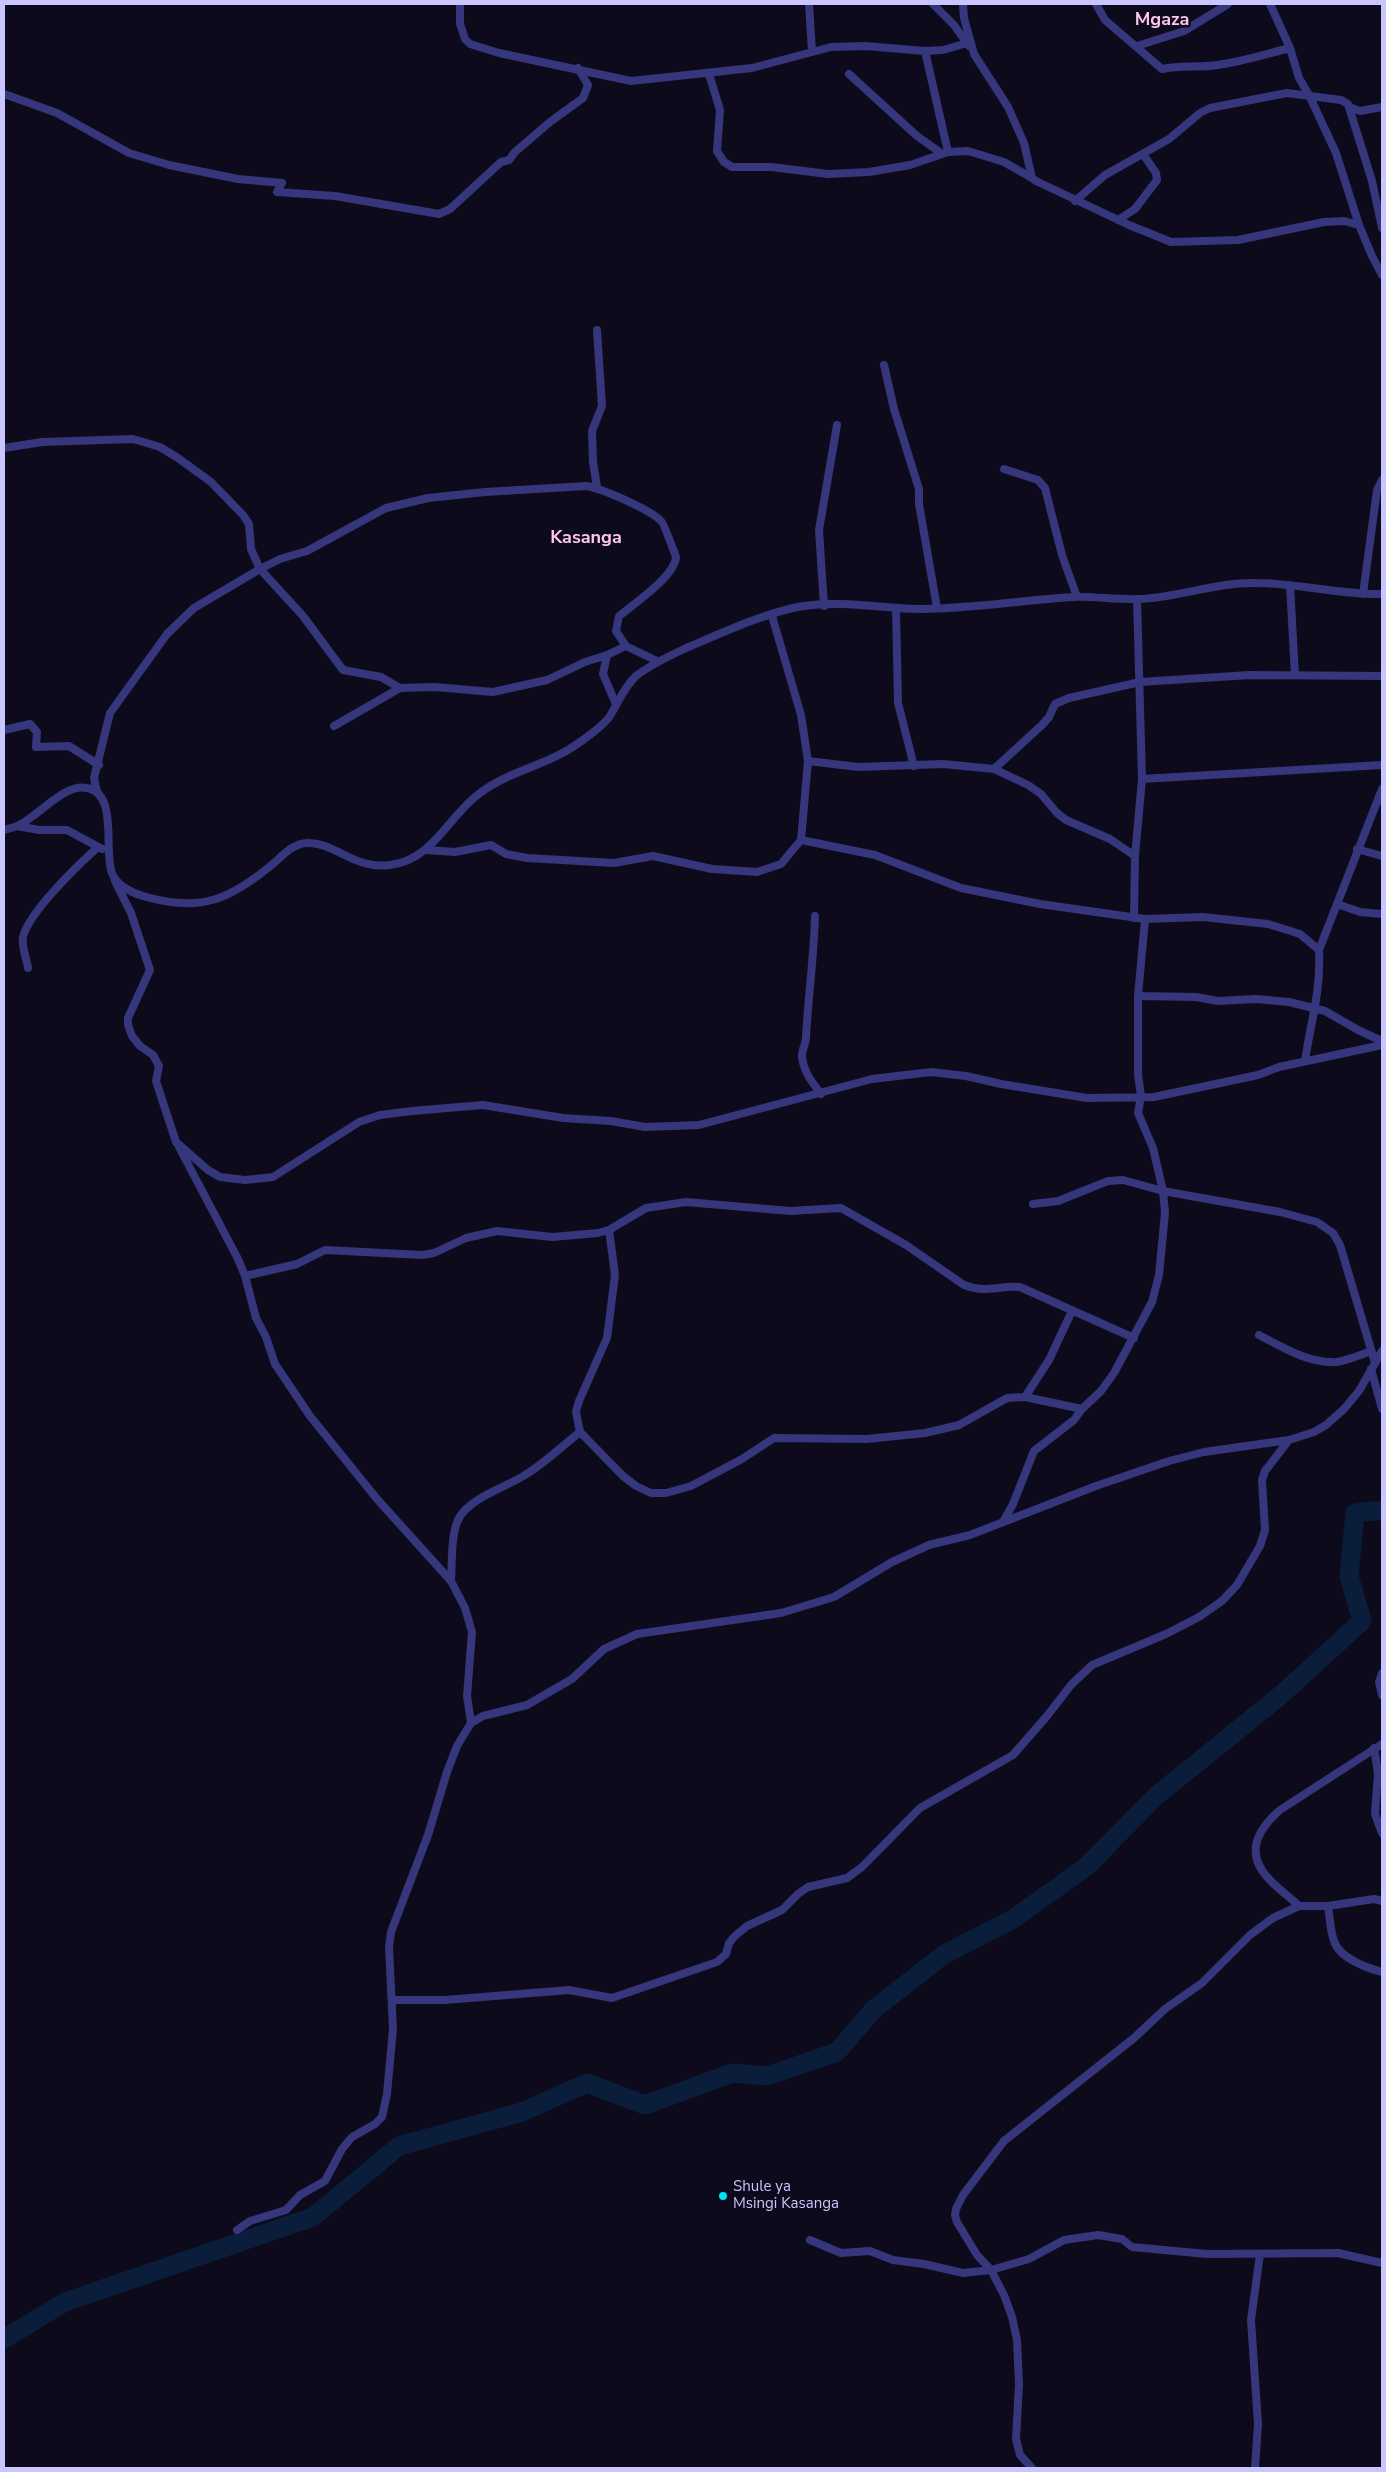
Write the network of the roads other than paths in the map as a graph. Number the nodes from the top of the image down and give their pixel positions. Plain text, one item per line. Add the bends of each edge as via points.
1 (460, 4) edge
2 (809, 4) edge
3 (933, 4) edge
4 (963, 4) edge
5 (1096, 4) edge
6 (1228, 4) edge
7 (1270, 4) edge
8 (967, 43) junction
9 (1137, 46) junction
10 (1290, 48) junction
11 (812, 51) junction
12 (926, 51) junction
13 (974, 54) junction
14 (578, 68) junction
15 (709, 74) junction
16 (849, 74) dead end
17 (4, 94) edge
18 (1309, 95) junction
19 (1349, 107) junction
20 (1382, 107) edge
21 (945, 153) junction
22 (1143, 154) junction
23 (1032, 178) junction
24 (1075, 201) junction
25 (1118, 220) junction
26 (1359, 225) junction
27 (1382, 228) edge
28 (1382, 273) edge
29 (597, 330) dead end
30 (884, 365) dead end
31 (837, 425) dead end
32 (4, 448) edge
33 (1004, 469) dead end
34 (1382, 480) edge
35 (597, 488) junction
36 (260, 569) junction
37 (1290, 584) junction
38 (1363, 594) junction
39 (1382, 594) edge
40 (1076, 597) junction
41 (1137, 599) junction
42 (824, 606) junction
43 (936, 608) junction
44 (896, 609) junction
45 (772, 616) junction
46 (626, 646) junction
47 (607, 656) junction
48 (657, 661) junction
49 (1295, 675) junction
50 (1382, 676) edge
51 (1140, 682) junction
52 (400, 688) junction
53 (616, 702) junction
54 (334, 726) dead end
55 (4, 730) edge
56 (808, 761) junction
57 (1382, 764) edge
58 (99, 765) junction
59 (914, 766) junction
60 (994, 769) junction
61 (1142, 779) junction
62 (1382, 789) edge
63 (97, 792) junction
64 (17, 826) junction
65 (4, 830) edge
66 (801, 840) junction
67 (98, 847) junction
68 (1357, 849) junction
69 (427, 850) junction
70 (109, 851) junction
71 (1135, 856) junction
72 (1382, 856) edge
73 (113, 877) junction
74 (1337, 904) junction
75 (1382, 914) edge
76 (815, 916) dead end
77 (1134, 918) junction
78 (1145, 919) junction
79 (1319, 950) junction
80 (28, 968) dead end
81 (1138, 996) junction
82 (1316, 1009) junction
83 (1382, 1041) edge
84 (1382, 1045) edge
85 (1305, 1061) junction
86 (821, 1094) junction
87 (1141, 1096) junction
88 (176, 1142) junction
89 (1163, 1191) junction
90 (1033, 1204) dead end
91 (609, 1230) junction
92 (245, 1276) junction
93 (1072, 1311) junction
94 (1259, 1335) dead end
95 (1134, 1338) junction
96 (1371, 1351) junction
97 (1382, 1351) edge
98 (1373, 1366) junction
99 (1025, 1397) junction
100 (1082, 1408) junction
101 (1382, 1409) edge
102 (580, 1432) junction
103 (1289, 1440) junction
104 (1003, 1522) junction
105 (451, 1581) junction
106 (1382, 1673) edge
107 (1382, 1695) edge
108 (471, 1723) junction
109 (1382, 1744) edge
110 (1374, 1748) junction
111 (1382, 1833) edge
112 (1382, 1901) edge
113 (1299, 1906) junction
114 (1328, 1906) junction
115 (1382, 1972) edge
116 (392, 2000) junction
117 (237, 2230) dead end
118 (810, 2240) dead end
119 (1260, 2254) junction
120 (1382, 2263) edge
121 (991, 2270) junction
122 (1032, 2468) edge
123 (1255, 2468) edge

1 - 14 street via 460,24 465,40 470,44
2 - 11 street
3 - 8 street
4 - 13 street
5 - 9 street via 1102,16
6 - 9 street via 1184,31
7 - 10 street
8 - 12 street
8 - 13 street
9 - 10 street via 1162,69 1219,65
10 - 18 street via 1299,78
11 - 12 street via 865,46
11 - 15 street via 768,66
12 - 21 street
13 - 23 street via 1008,107 1024,143
14 - 15 street via 631,81
14 - 17 street via 588,85 583,98 550,122 508,160 501,162 450,209 439,214 335,196 277,192 282,183 238,180 169,165 129,153 57,113
15 - 21 street via 720,110 717,150 724,162 732,167 850,174 905,166
16 - 21 street via 917,136
18 - 19 street via 1341,100
18 - 22 street via 1287,93 1210,108
18 - 26 street via 1336,153
19 - 20 street via 1360,111
19 - 27 street via 1372,181
21 - 23 street via 968,151 985,155
22 - 24 street via 1106,175
22 - 25 street via 1157,180 1135,209
23 - 24 street
24 - 25 street
25 - 26 street via 1171,242 1238,240 1324,222 1344,221
26 - 28 street
29 - 35 street via 602,406 592,431
30 - 43 street via 919,489
31 - 42 street via 819,530
32 - 36 street via 42,442 134,439 160,447 211,482 243,515 249,524 251,549
33 - 40 street via 1038,480 1045,488
34 - 38 street via 1377,490
35 - 36 street via 485,492 410,501 386,508 307,551
35 - 46 street via 663,522 676,557 669,574 619,616 616,631
36 - 52 street via 303,616 343,670 381,677
36 - 58 street via 194,608 167,634 110,713
37 - 38 street
37 - 41 street via 1239,583
37 - 49 street
38 - 39 street
40 - 41 street
40 - 43 street
41 - 51 street
42 - 44 street
42 - 45 street via 802,606
43 - 44 street
44 - 59 street via 898,703
45 - 48 street
45 - 56 street via 801,715
46 - 47 street
46 - 48 street
47 - 52 street via 585,662 547,680 493,692 435,687
47 - 53 street via 604,674
48 - 53 street via 636,677
49 - 50 street
49 - 51 street
51 - 60 street via 1058,702 1042,725
51 - 61 street
52 - 54 street
53 - 69 street via 609,718 575,746 496,783 476,796 461,808
55 - 58 street via 30,724 37,732 36,747 69,746
56 - 59 street via 858,768
56 - 66 street
57 - 61 street
58 - 63 street via 94,778
59 - 60 street via 943,764
60 - 71 street via 1041,794 1066,820 1110,839
61 - 71 street
62 - 68 street
63 - 64 street via 76,788 57,797
63 - 70 street via 103,800 108,824
64 - 65 street
64 - 67 street via 68,830
66 - 69 street via 781,864 757,872 712,869 653,856 614,863 527,858 506,854 490,845 455,852
66 - 77 street via 874,855 961,888
67 - 70 street
67 - 80 street via 55,889 30,924 23,938
68 - 72 street
68 - 74 street
69 - 73 street via 394,865 375,866 306,843 291,848 244,887 208,903 167,902 141,896 129,891
70 - 73 street
71 - 77 street
73 - 88 street via 131,913 150,970 128,1024 132,1036 153,1054 159,1066 156,1081
74 - 75 street via 1360,912
74 - 79 street
76 - 86 street via 806,1042 801,1053 805,1073
77 - 78 street
78 - 79 street via 1203,917 1268,924 1300,934
78 - 81 street
79 - 82 street
81 - 82 street via 1256,999
81 - 87 street
82 - 83 street via 1330,1013
82 - 85 street via 1310,1025
84 - 85 street
85 - 87 street via 1174,1094
86 - 87 street via 872,1079 931,1072 1087,1098
86 - 88 street via 699,1125 645,1127 483,1105 380,1115 359,1122 282,1172 262,1180 220,1177
87 - 89 street via 1138,1113 1153,1148
88 - 92 street
89 - 90 street via 1116,1179 1062,1199
89 - 95 street via 1166,1213 1161,1264 1152,1302
89 - 96 street via 1280,1212 1324,1226 1340,1245
91 - 92 street via 552,1237 490,1232 422,1255 325,1250 297,1264
91 - 93 street via 646,1208 686,1202 790,1210 842,1208 906,1245 964,1285 994,1290 1020,1286
91 - 102 street via 615,1275 614,1296 607,1338 576,1412
92 - 105 street via 256,1318 275,1364 310,1416 377,1499
93 - 95 street
93 - 99 street via 1049,1360
94 - 96 street via 1305,1358 1320,1361 1342,1361
95 - 100 street via 1102,1391
96 - 98 street
97 - 98 street
98 - 101 street
98 - 103 street via 1359,1391 1334,1418 1314,1432
99 - 100 street
99 - 102 street via 1007,1398 959,1425 925,1433 867,1439 774,1438 692,1486 666,1493 651,1493 636,1486
100 - 104 street via 1074,1420 1034,1451
102 - 105 street via 525,1476 465,1510 458,1520
103 - 104 street via 1204,1452 1169,1461
103 - 116 street via 1265,1471 1262,1480 1265,1530 1260,1546 1237,1585 1222,1601 1166,1634 1092,1665 1071,1685 1013,1755 920,1808 847,1878 808,1887 782,1910 747,1926 729,1943 726,1954 717,1962 612,1998 569,1990 445,2000
104 - 108 street via 929,1545 892,1562 834,1597 782,1613 637,1634 604,1649 572,1679 526,1705 483,1716
105 - 108 street via 465,1608 472,1632 467,1696
106 - 107 street via 1379,1682
108 - 116 street via 447,1772 426,1843 391,1932
109 - 110 street
110 - 111 street via 1378,1773 1375,1814
110 - 113 street via 1280,1810 1259,1833 1258,1863 1270,1880
112 - 114 street
113 - 114 street
113 - 121 street via 1273,1918 1250,1935 1202,1983 1165,2009 1134,2038 1004,2141 964,2195 955,2215 977,2255
114 - 115 street via 1334,1942 1339,1950
116 - 117 street via 393,2029 382,2118 352,2137 325,2181 300,2195 286,2210 250,2220
118 - 121 street via 841,2253 870,2251 893,2260 963,2273
119 - 120 street via 1338,2253
119 - 121 street via 1207,2254 1132,2247 1122,2239 1098,2235 1064,2240 1037,2257
119 - 123 street via 1252,2320 1258,2424
121 - 122 street via 1004,2296 1017,2340 1016,2439 1020,2455

